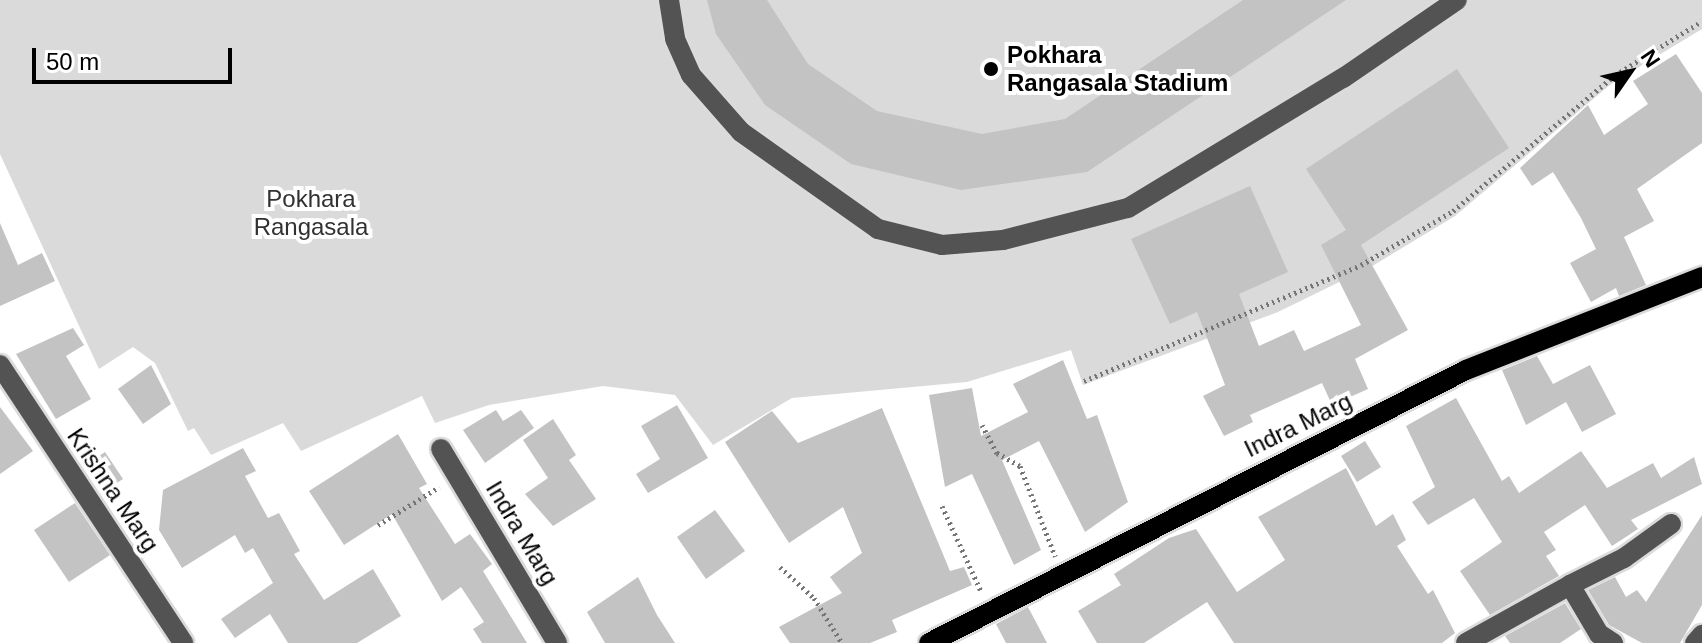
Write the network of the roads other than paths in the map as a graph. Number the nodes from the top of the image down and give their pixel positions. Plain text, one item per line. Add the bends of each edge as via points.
1 (669, 0) edge
2 (1457, 0) edge
3 (1702, 277) edge
4 (0, 365) edge
5 (441, 449) dead end
6 (1671, 524) dead end
7 (1570, 585) junction
8 (1702, 635) edge
9 (183, 643) edge
10 (557, 643) edge
11 (929, 643) edge
12 (1466, 643) edge
13 (1613, 643) edge
14 (1695, 643) edge

1 - 2 street via 675,39 691,75 741,132 878,229 942,245 1003,240 1128,208 1343,78
3 - 11 main road, Indra Marg via 1466,370
4 - 9 street, Krishna Marg
5 - 10 street, Indra Marg
6 - 7 street via 1624,558
7 - 12 street
7 - 13 street via 1599,634
8 - 14 street

